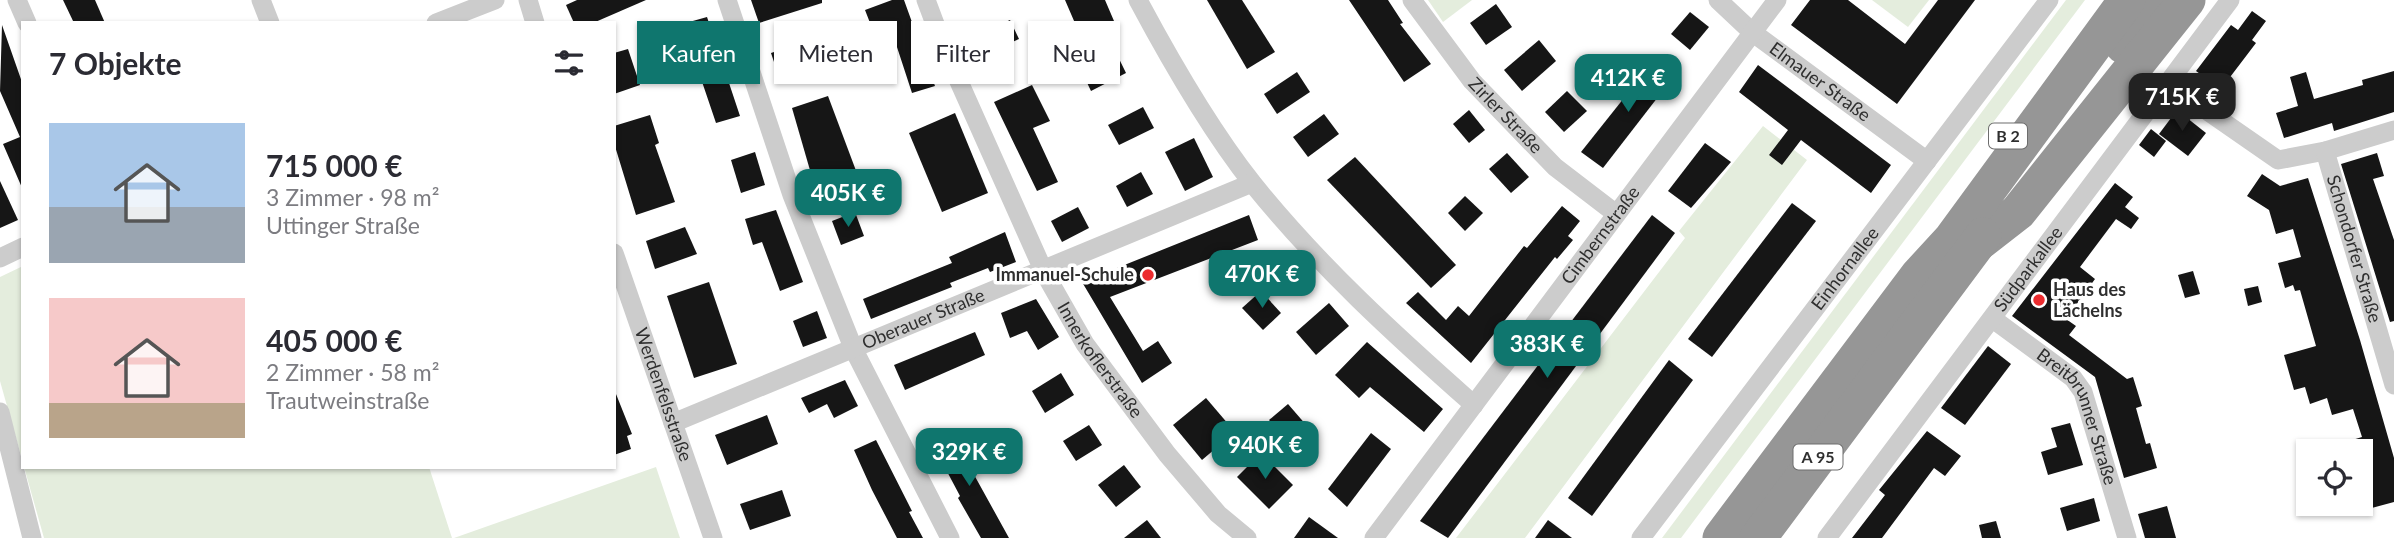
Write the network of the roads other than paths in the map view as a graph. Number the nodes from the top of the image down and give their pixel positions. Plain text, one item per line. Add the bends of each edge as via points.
1 (17, 0) edge
2 (261, 0) edge
3 (495, 0) edge
4 (528, 0) edge
5 (726, 0) edge
6 (926, 0) edge
7 (1138, 0) edge
8 (1412, 0) edge
9 (1718, 0) edge
10 (1777, 0) edge
11 (2049, 0) edge
12 (2103, 0) edge
13 (2127, 0) edge
14 (2156, 0) edge
15 (2186, 0) edge
16 (2230, 0) edge
17 (26, 21) edge
18 (270, 21) edge
19 (441, 21) edge
20 (535, 21) edge
21 (1752, 32) junction
22 (2167, 83) junction
23 (2394, 130) edge
24 (2325, 151) junction
25 (1927, 160) junction
26 (1252, 183) junction
27 (1615, 213) junction
28 (1978, 243) junction
29 (21, 248) edge
30 (0, 258) edge
31 (616, 259) edge
32 (1044, 272) junction
33 (1918, 276) junction
34 (1993, 319) junction
35 (854, 351) junction
36 (2394, 385) edge
37 (1474, 405) junction
38 (0, 412) edge
39 (673, 423) junction
40 (32, 538) edge
41 (713, 538) edge
42 (950, 538) edge
43 (1247, 538) edge
44 (1374, 538) edge
45 (1641, 538) edge
46 (1721, 538) edge
47 (1758, 538) edge
48 (1827, 538) edge
49 (2127, 538) edge

1 - 17 street
2 - 18 street
3 - 19 street
4 - 20 street
5 - 35 street via 792,195
6 - 32 street, Innerkoflerstraße
7 - 26 street via 1169,57
8 - 27 street, Zirler Straße via 1472,81 1555,167
9 - 21 street, Elmauer Straße
10 - 21 street, Cimbernstraße
11 - 25 street, Einhornallee
12 - 33 highway, B 2 via 1942,230
13 - 33 highway via 1952,239
14 - 28 highway
15 - 28 highway via 2018,212
16 - 22 street, Südparkallee
21 - 25 street, Elmauer Straße
21 - 27 street, Cimbernstraße
22 - 24 street via 2278,160
22 - 34 street, Südparkallee
23 - 24 street
24 - 36 street, Schondorfer Straße
25 - 45 street, Einhornallee
26 - 32 street, Oberauer Straße
26 - 37 street via 1360,304
27 - 37 street, Cimbernstraße
28 - 47 highway, A 95
29 - 30 street
31 - 39 street, Werdenfelsstraße
32 - 35 street, Oberauer Straße
32 - 43 street, Innerkoflerstraße via 1085,344 1131,409 1218,514
33 - 46 highway, B 2
34 - 48 street, Südparkallee
34 - 49 street, Breitbrunner Straße via 2073,378 2083,392
35 - 39 street, Oberauer Straße
35 - 42 street
37 - 44 street, Cimbernstraße
38 - 40 street
39 - 41 street, Werdenfelsstraße

